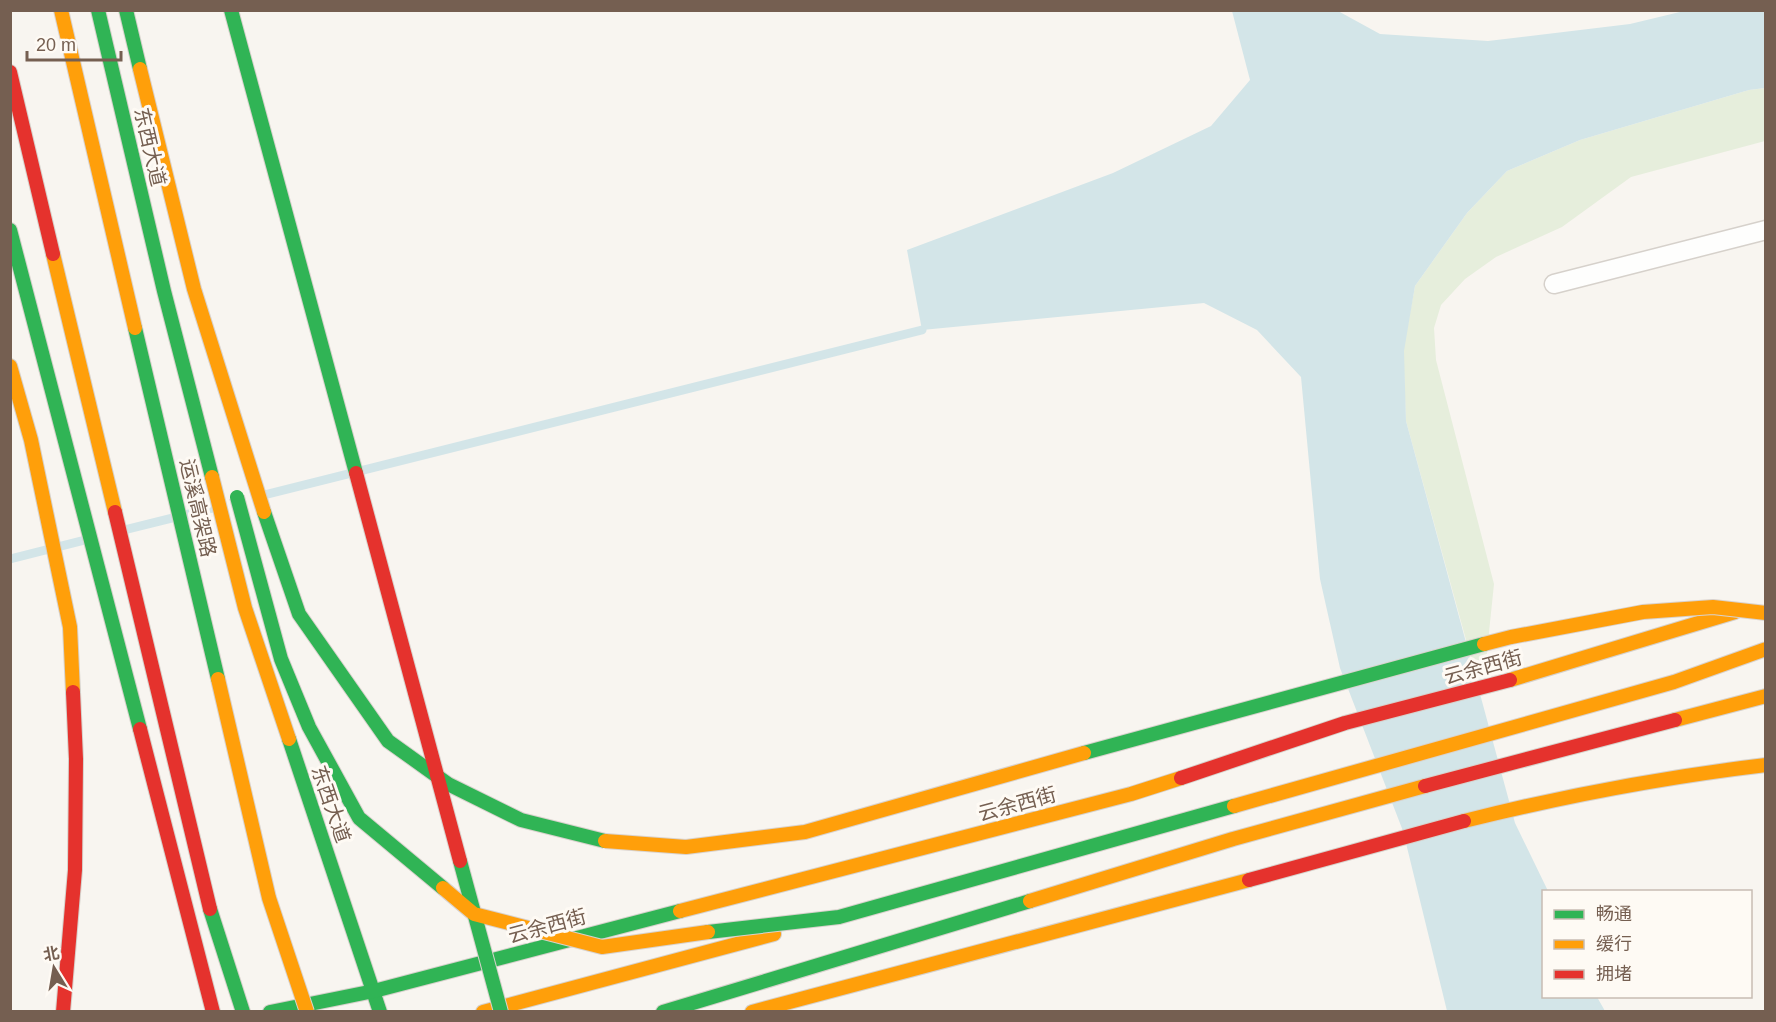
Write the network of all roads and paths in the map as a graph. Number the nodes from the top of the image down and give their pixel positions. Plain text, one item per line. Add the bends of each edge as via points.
1 (61, 10) edge
2 (98, 10) edge
3 (126, 10) edge
4 (231, 10) edge
5 (10, 72) edge
6 (10, 230) edge
7 (1766, 230) edge
8 (1554, 284) dead end
9 (194, 289) junction
10 (10, 366) edge
11 (220, 415) dead end
12 (233, 483) dead end
13 (1766, 603) edge
14 (1766, 613) edge
15 (1766, 649) edge
16 (1766, 696) edge
17 (1766, 765) edge
18 (840, 917) junction
19 (374, 991) junction
20 (63, 1011) edge
21 (213, 1011) edge
22 (243, 1011) edge
23 (270, 1011) edge
24 (307, 1011) edge
25 (380, 1011) edge
26 (483, 1011) edge
27 (501, 1011) edge
28 (663, 1011) edge
29 (752, 1011) edge

1 - 24 main road, 运溪高架路, bridge via 269,898
2 - 19 main road, 东西大道 via 245,608
3 - 9 main road, bridge
4 - 27 main road, bridge
5 - 22 main road via 209,907
6 - 21 main road
7 - 8 lane
9 - 11 main road, bridge
9 - 14 main road, bridge via 299,614 388,741 448,784 521,820 602,841 686,847 805,832 1511,637 1643,612 1713,607
10 - 20 main road via 31,440 70,627 76,759 75,870
12 - 18 main road, bridge via 281,659 309,727 359,818 474,914 602,948
13 - 19 main road, 云余西街 via 1518,678 1345,723 1131,794
15 - 18 main road, bridge via 1674,682
16 - 28 main road via 1365,801
17 - 29 main road via 1573,795 1441,827
18 - 26 main road, bridge
19 - 23 main road, 云余西街
19 - 25 main road, 东西大道

